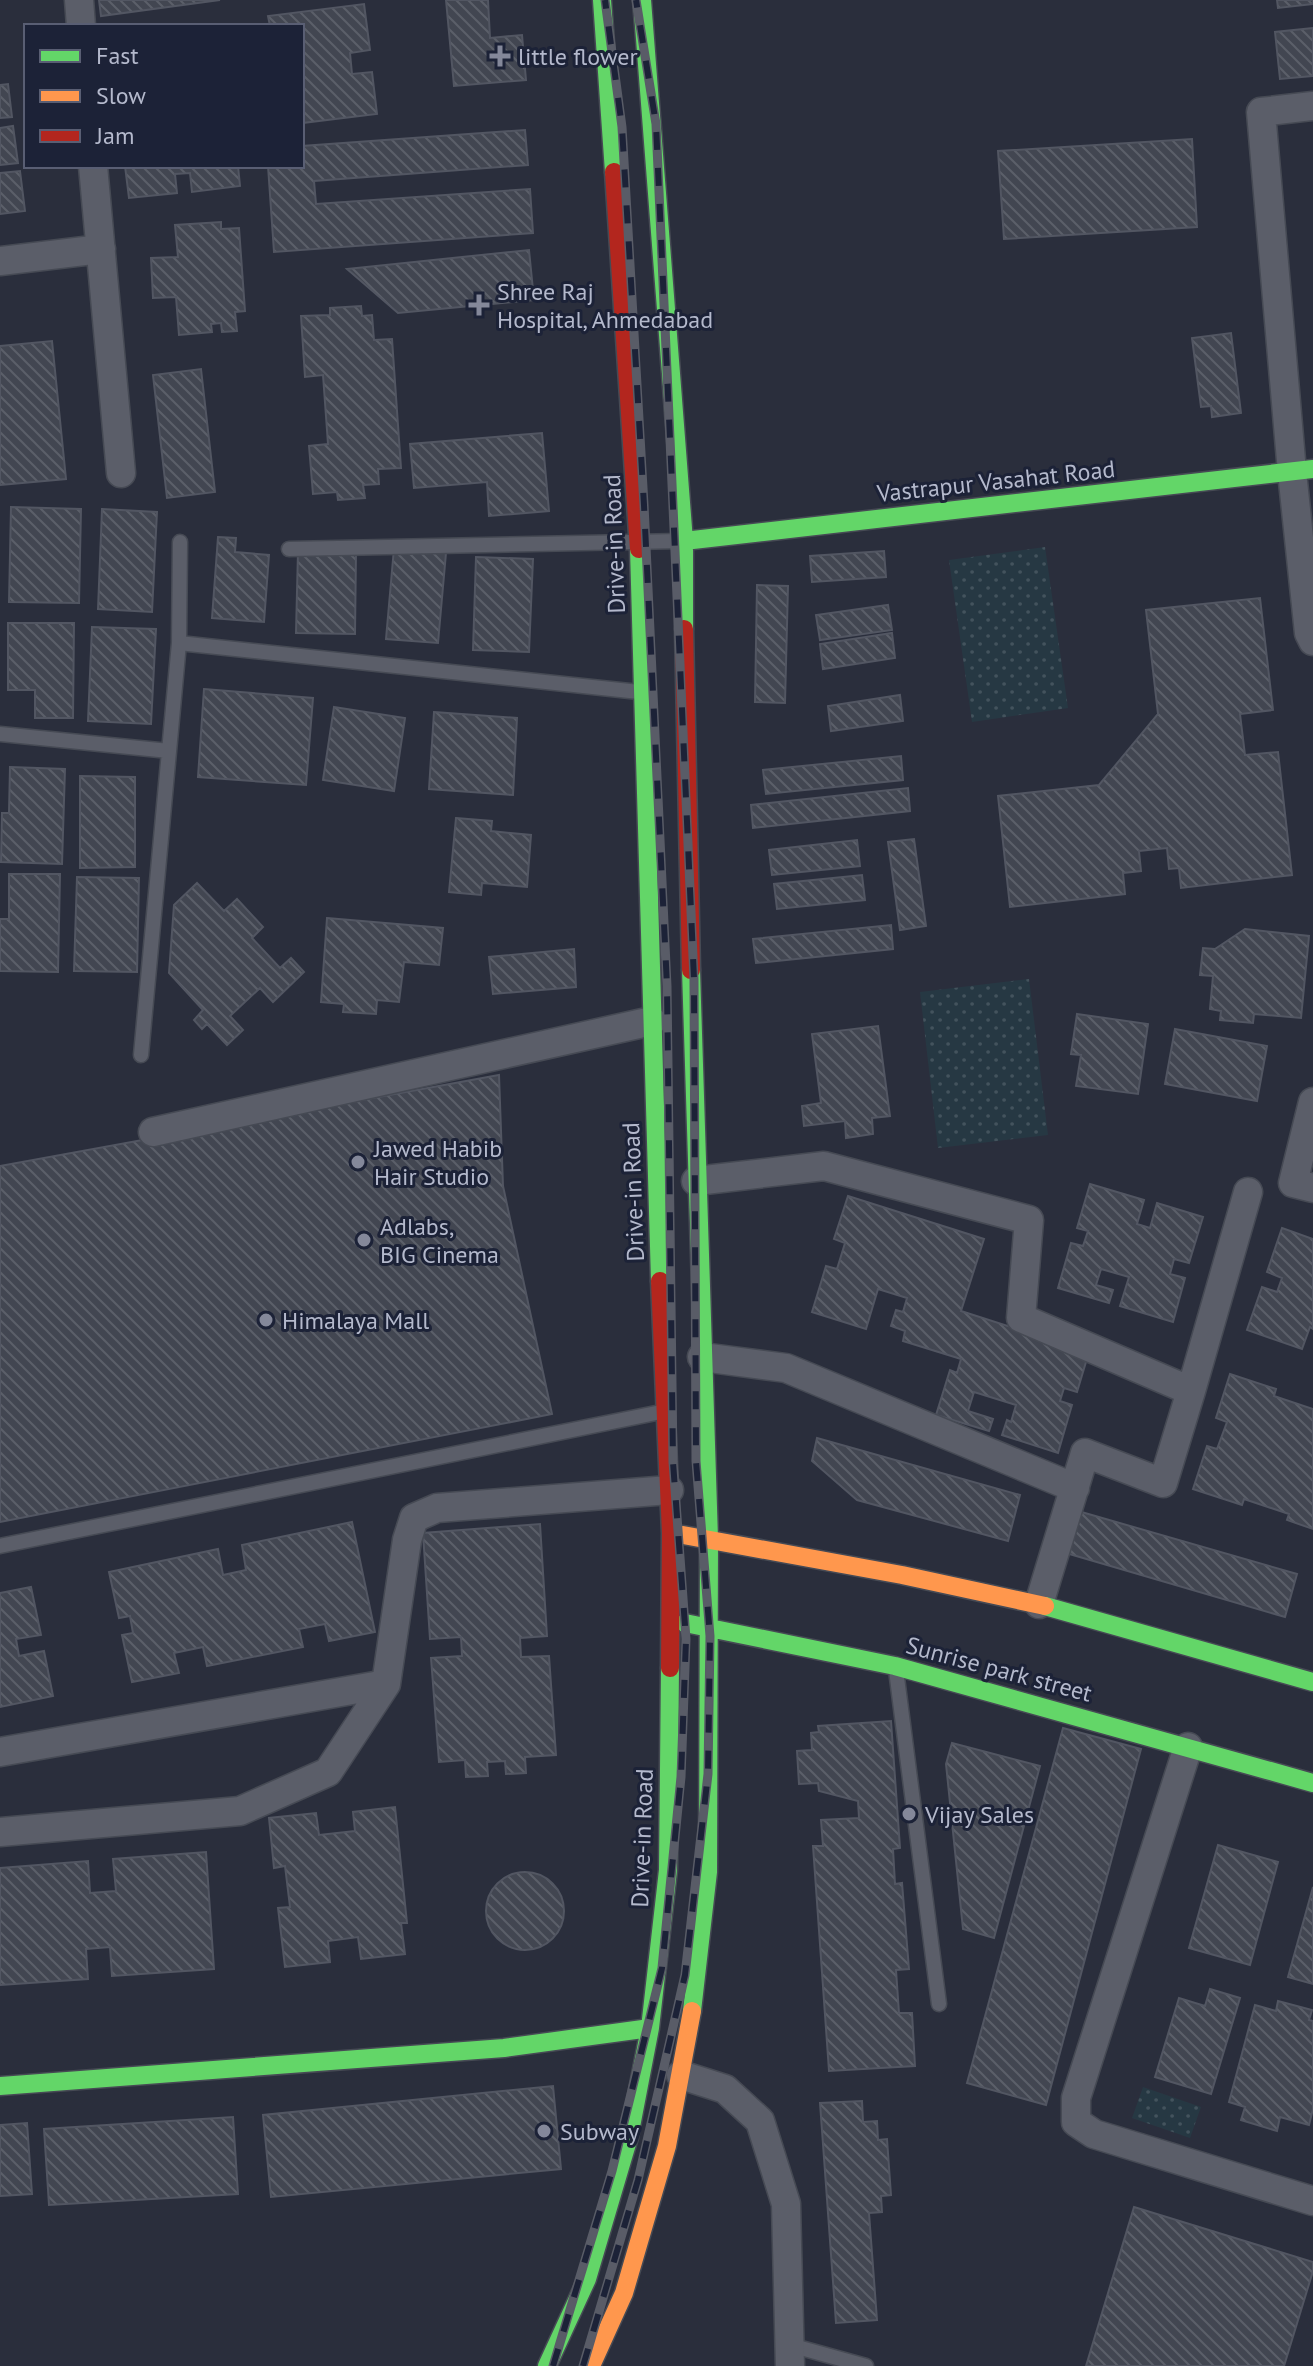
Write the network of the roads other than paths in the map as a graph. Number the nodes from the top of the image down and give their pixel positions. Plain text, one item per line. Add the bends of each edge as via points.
1 (79, 0) edge
2 (602, 0) edge
3 (642, 0) edge
4 (81, 24) edge
5 (1313, 106) edge
6 (93, 168) edge
7 (101, 249) junction
8 (0, 261) edge
9 (1302, 471) edge
10 (121, 473) dead end
11 (638, 541) junction
12 (684, 541) junction
13 (180, 542) dead end
14 (289, 549) dead end
15 (1313, 641) edge
16 (179, 643) junction
17 (643, 692) junction
18 (0, 734) edge
19 (169, 751) junction
20 (652, 1021) junction
21 (141, 1055) dead end
22 (1313, 1102) edge
23 (153, 1132) dead end
24 (696, 1181) junction
25 (1313, 1188) edge
26 (1248, 1192) dead end
27 (702, 1357) junction
28 (1191, 1391) junction
29 (666, 1411) junction
30 (1075, 1488) junction
31 (669, 1490) junction
32 (671, 1533) junction
33 (709, 1539) junction
34 (0, 1546) edge
35 (1039, 1604) junction
36 (669, 1620) junction
37 (709, 1627) junction
38 (895, 1666) junction
39 (1313, 1682) edge
40 (386, 1684) junction
41 (1188, 1747) junction
42 (0, 1752) edge
43 (1313, 1783) edge
44 (0, 1832) edge
45 (939, 2004) dead end
46 (650, 2028) junction
47 (681, 2075) junction
48 (0, 2086) edge
49 (1313, 2201) edge
50 (790, 2355) edge
51 (547, 2366) edge
52 (591, 2366) edge
53 (866, 2366) edge

1 - 4 street
2 - 11 main road, Drive-in Road
3 - 12 main road
5 - 9 street via 1261,112
6 - 7 street
7 - 8 street
7 - 10 street
9 - 12 main road, Vastrapur Vasahat Road
9 - 15 street
11 - 12 lane
11 - 14 lane
11 - 17 main road, Drive-in Road
12 - 24 main road
13 - 16 lane
16 - 17 lane
16 - 19 lane
17 - 20 main road, Drive-in Road
18 - 19 lane
19 - 21 lane
20 - 23 street
20 - 29 main road, Drive-in Road
22 - 25 street via 1293,1183
24 - 27 main road
24 - 28 street via 824,1166 1029,1220 1021,1318
26 - 28 street
27 - 30 street via 786,1368
27 - 33 main road
28 - 30 street via 1163,1483 1085,1453
29 - 31 main road, Drive-in Road
29 - 34 lane
30 - 35 street
31 - 32 main road, Drive-in Road
31 - 40 street via 437,1508 414,1518
32 - 33 main road
32 - 36 main road, Drive-in Road
33 - 35 main road
33 - 37 main road
35 - 39 main road
36 - 37 main road, Sunrise park street
36 - 46 main road, Drive-in Road via 668,1870
37 - 38 main road, Sunrise park street
37 - 47 main road via 708,1872
38 - 41 main road, Sunrise park street
38 - 45 lane
40 - 42 street
40 - 44 street via 328,1772 240,1811
41 - 43 main road, Sunrise park street
41 - 49 street via 1076,2098 1076,2122 1094,2134
46 - 48 main road via 504,2048
46 - 51 main road, Drive-in Road via 629,2137 587,2279
47 - 50 street via 725,2089 760,2121 786,2204
47 - 52 main road via 667,2146 624,2293
50 - 53 lane

